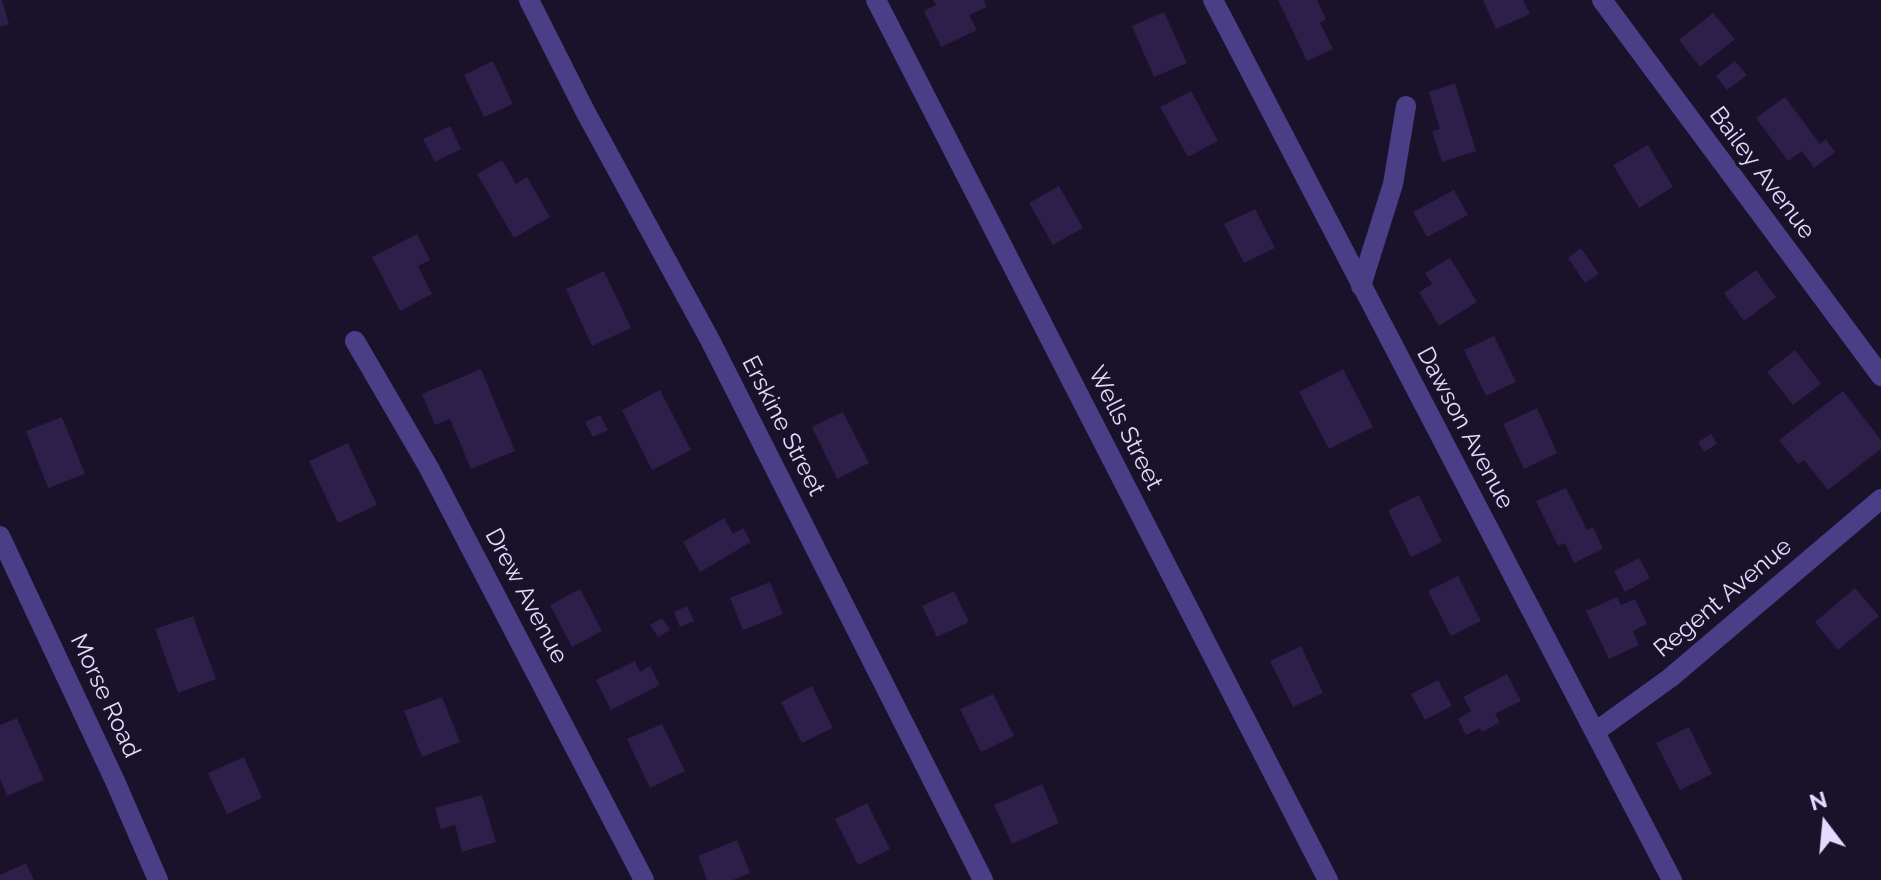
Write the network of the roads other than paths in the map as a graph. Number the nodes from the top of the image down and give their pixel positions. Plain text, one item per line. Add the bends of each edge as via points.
1 (529, 0) edge
2 (876, 0) edge
3 (1213, 0) edge
4 (1602, 0) edge
5 (1406, 106) dead end
6 (1361, 286) junction
7 (355, 341) dead end
8 (1881, 376) edge
9 (1881, 499) edge
10 (0, 536) edge
11 (1595, 732) junction
12 (158, 880) edge
13 (644, 880) edge
14 (983, 880) edge
15 (1328, 880) edge
16 (1672, 880) edge

1 - 14 street, Erskine Street via 710,340
2 - 15 street, Wells Street
3 - 6 street, Dawson Avenue
4 - 8 street, Bailey Avenue
5 - 6 street via 1393,184
6 - 11 street, Dawson Avenue
7 - 13 street, Drew Avenue via 429,468
9 - 11 street, Regent Avenue via 1670,678
10 - 12 street, Morse Road
11 - 16 street, Dawson Avenue

